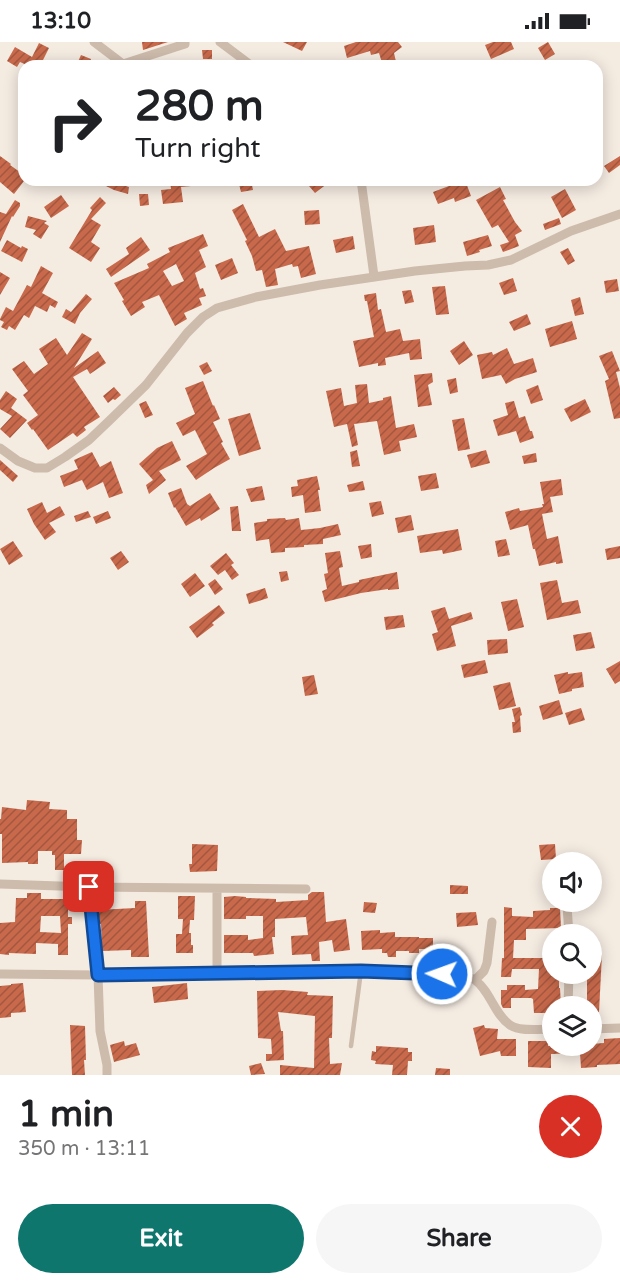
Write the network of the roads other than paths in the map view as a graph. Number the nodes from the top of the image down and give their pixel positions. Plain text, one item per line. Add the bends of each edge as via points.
1 (94, 42) edge
2 (220, 42) edge
3 (188, 43) edge
4 (118, 60) edge
5 (135, 60) edge
6 (244, 60) edge
7 (362, 186) edge
8 (620, 214) edge
9 (374, 276) junction
10 (0, 448) edge
11 (0, 884) edge
12 (89, 887) junction
13 (217, 889) junction
14 (306, 889) dead end
15 (492, 922) dead end
16 (361, 971) junction
17 (0, 974) edge
18 (98, 975) junction
19 (217, 975) junction
20 (475, 980) junction
21 (620, 1028) edge
22 (542, 1029) edge
23 (602, 1029) edge
24 (351, 1046) dead end
25 (107, 1075) edge

1 - 4 street
2 - 6 street
3 - 5 street
7 - 9 street
8 - 9 street via 571,231 511,260
9 - 10 street via 217,308 186,333 146,385 89,440 47,468 18,461
11 - 12 street
12 - 13 street
12 - 18 street
13 - 14 street
13 - 19 street
15 - 20 street via 487,963
16 - 19 street
16 - 20 street via 462,975
16 - 24 lane
17 - 18 street
18 - 19 street
18 - 25 street via 100,1031
20 - 22 street via 511,1026
21 - 23 street

